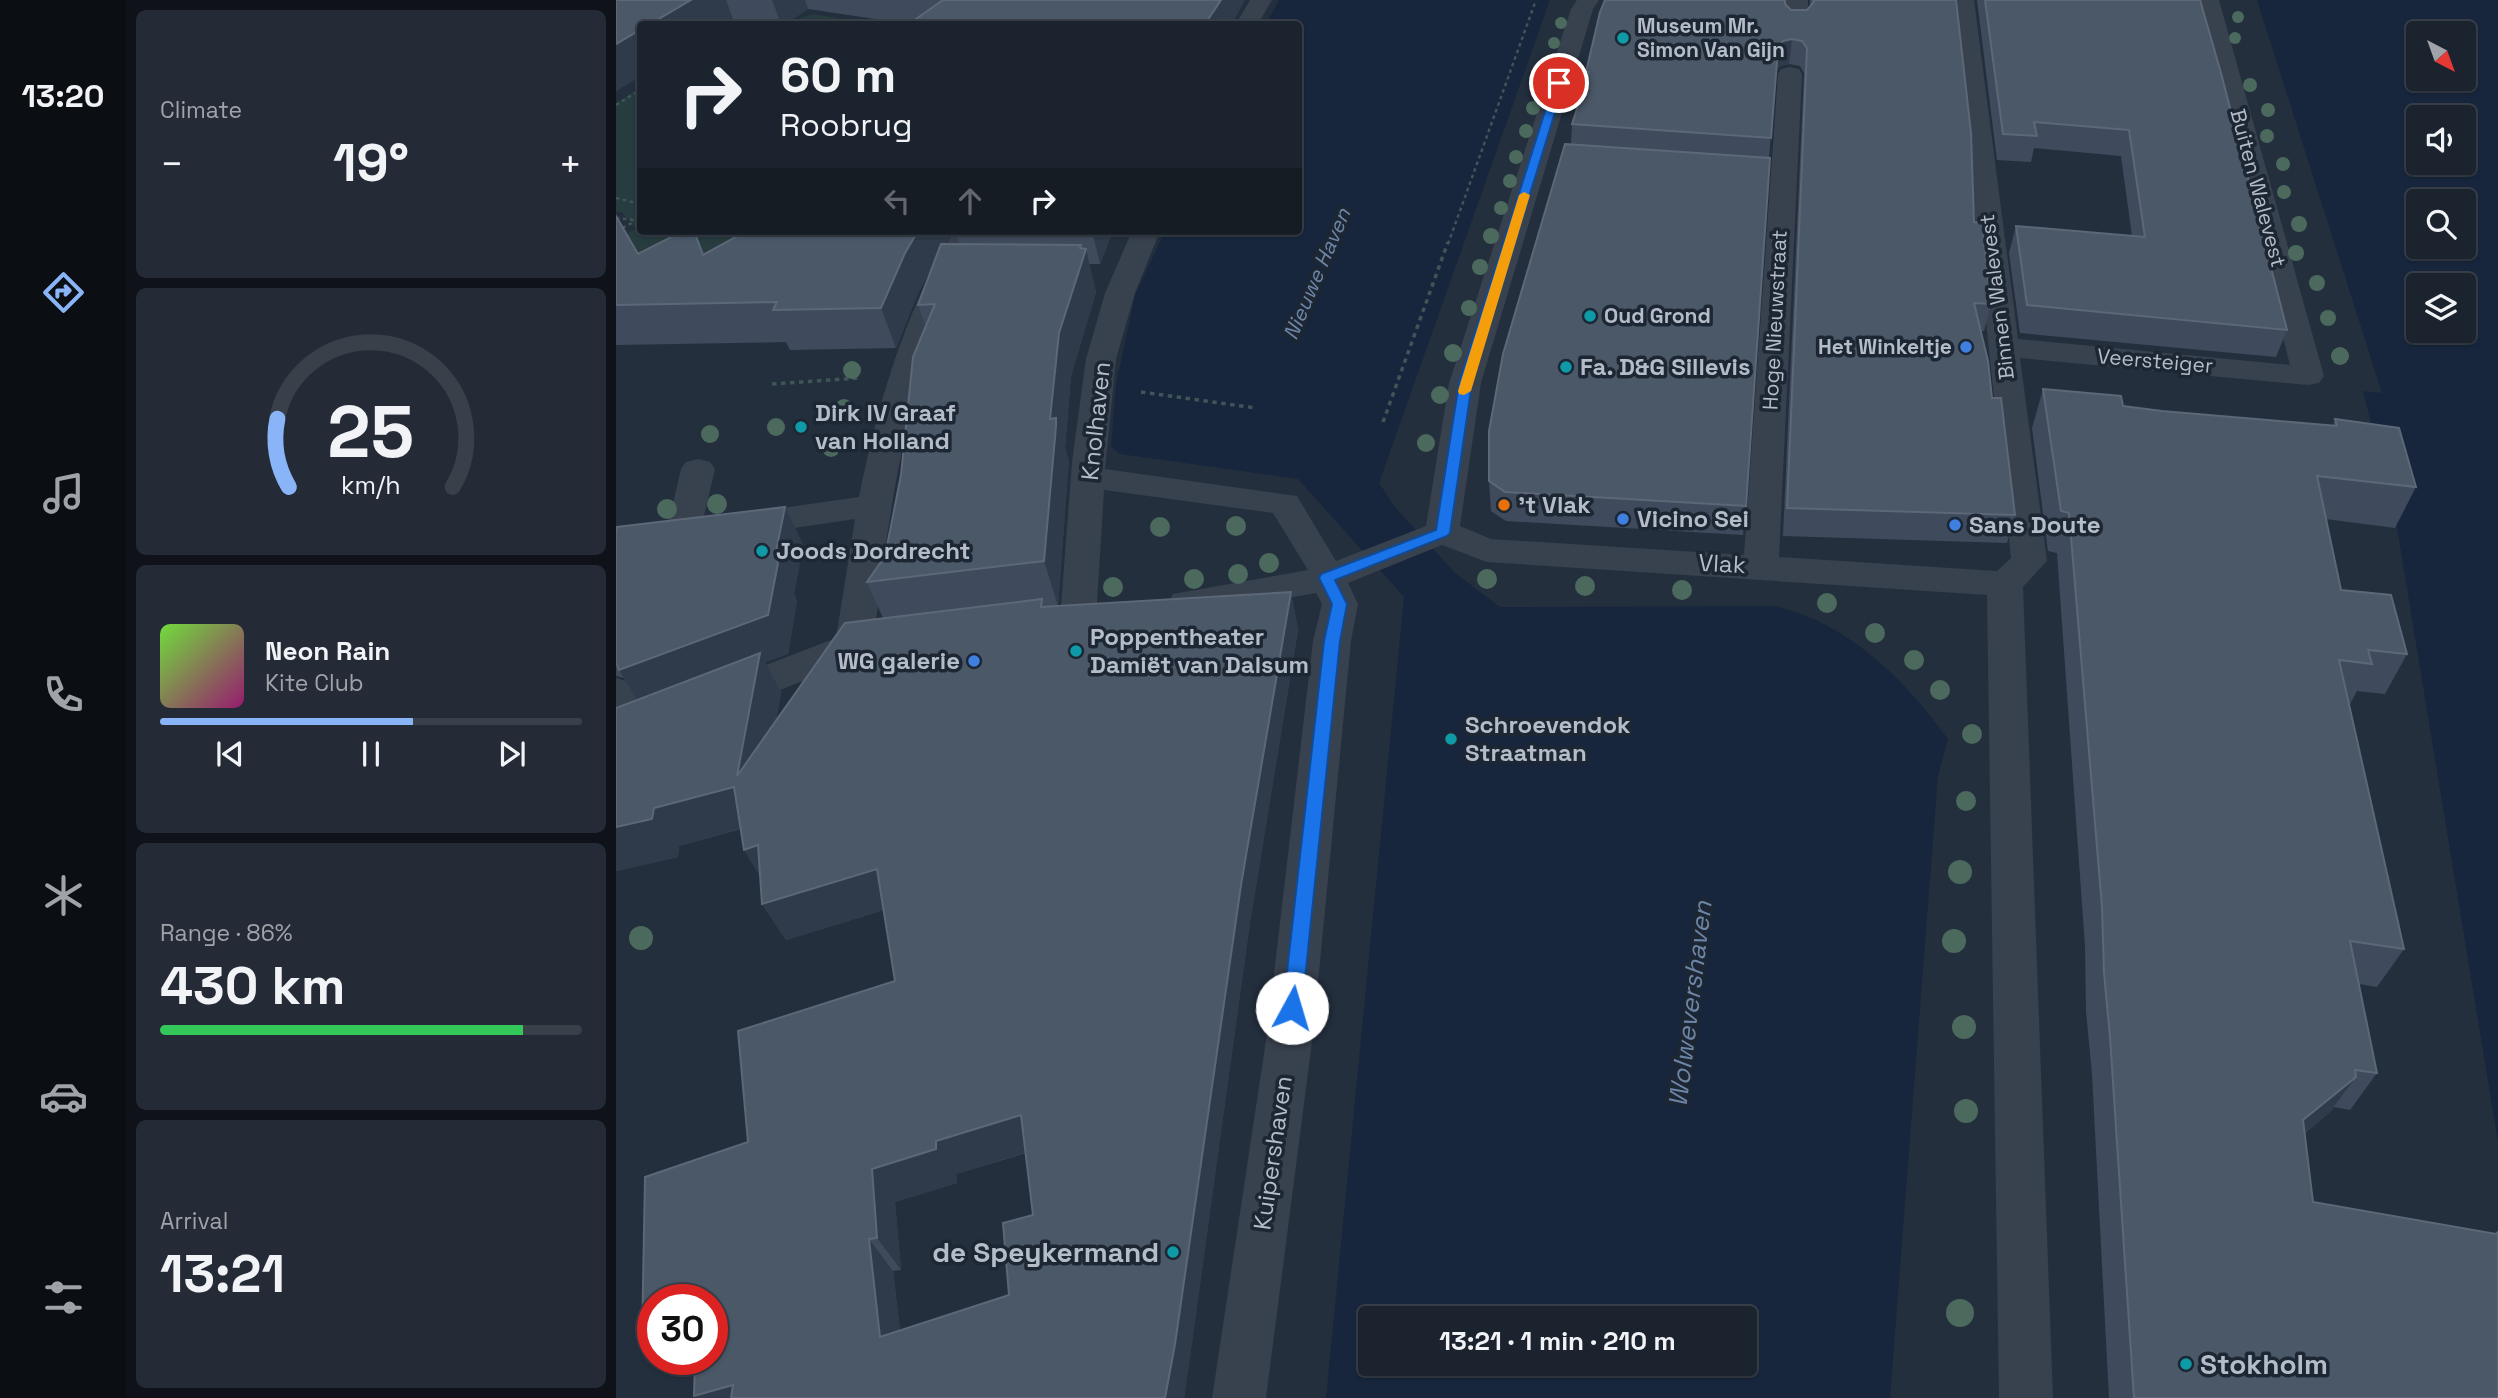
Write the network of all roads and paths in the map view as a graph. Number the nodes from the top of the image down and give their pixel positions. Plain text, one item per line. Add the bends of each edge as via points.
1 (1261, 0) edge
2 (1536, 0) edge
3 (1588, 0) edge
4 (1797, 0) edge
5 (1963, 0) edge
6 (2208, 0) edge
7 (905, 12) dead end
8 (892, 21) edge
9 (1249, 21) edge
10 (1796, 27) edge
11 (1790, 74) dead end
12 (637, 92) edge
13 (616, 105) edge
14 (616, 198) edge
15 (637, 203) edge
16 (616, 218) edge
17 (637, 220) edge
18 (637, 221) edge
19 (616, 231) edge
20 (967, 235) edge
21 (1143, 235) edge
22 (2002, 346) junction
23 (905, 375) junction
24 (2308, 376) joint
25 (772, 384) dead end
26 (1136, 391) dead end
27 (1256, 408) dead end
28 (1383, 422) dead end
29 (698, 469) dead end
30 (1088, 479) junction
31 (872, 506) junction
32 (1436, 535) junction
33 (1761, 566) junction
34 (1336, 567) junction
35 (2005, 584) junction
36 (1157, 607) edge
37 (1117, 613) edge
38 (906, 640) edge
39 (854, 646) junction
40 (616, 692) edge
41 (622, 735) edge
42 (1239, 1398) edge
43 (2026, 1398) edge

1 - 9 street
2 - 28 path
3 - 32 street via 1582,9 1549,159 1465,383
4 - 10 street
5 - 22 street, Binnen Walevest
6 - 24 street, Buiten Walevest
7 - 8 path
11 - 33 street, Hoge Nieuwstraat via 1769,175
12 - 13 path
14 - 15 path
16 - 17 path
18 - 19 path
20 - 23 street via 956,275
21 - 30 street, Knolhaven via 1114,276
22 - 24 street, Veersteiger
22 - 35 street, Binnen Walevest via 2029,561
23 - 25 path
23 - 31 street
26 - 27 path
29 - 31 street via 670,535
30 - 34 street, Kuipershaven via 1124,480 1285,504
30 - 37 street, Knolhaven via 1065,620
31 - 39 street
32 - 33 street, Vlak via 1487,550
32 - 34 street
33 - 35 street, Vlak
34 - 36 street via 1278,589
34 - 42 street, Kuipershaven via 1340,604 1332,641 1290,1034
35 - 43 street
38 - 39 street
39 - 41 street
40 - 41 street

